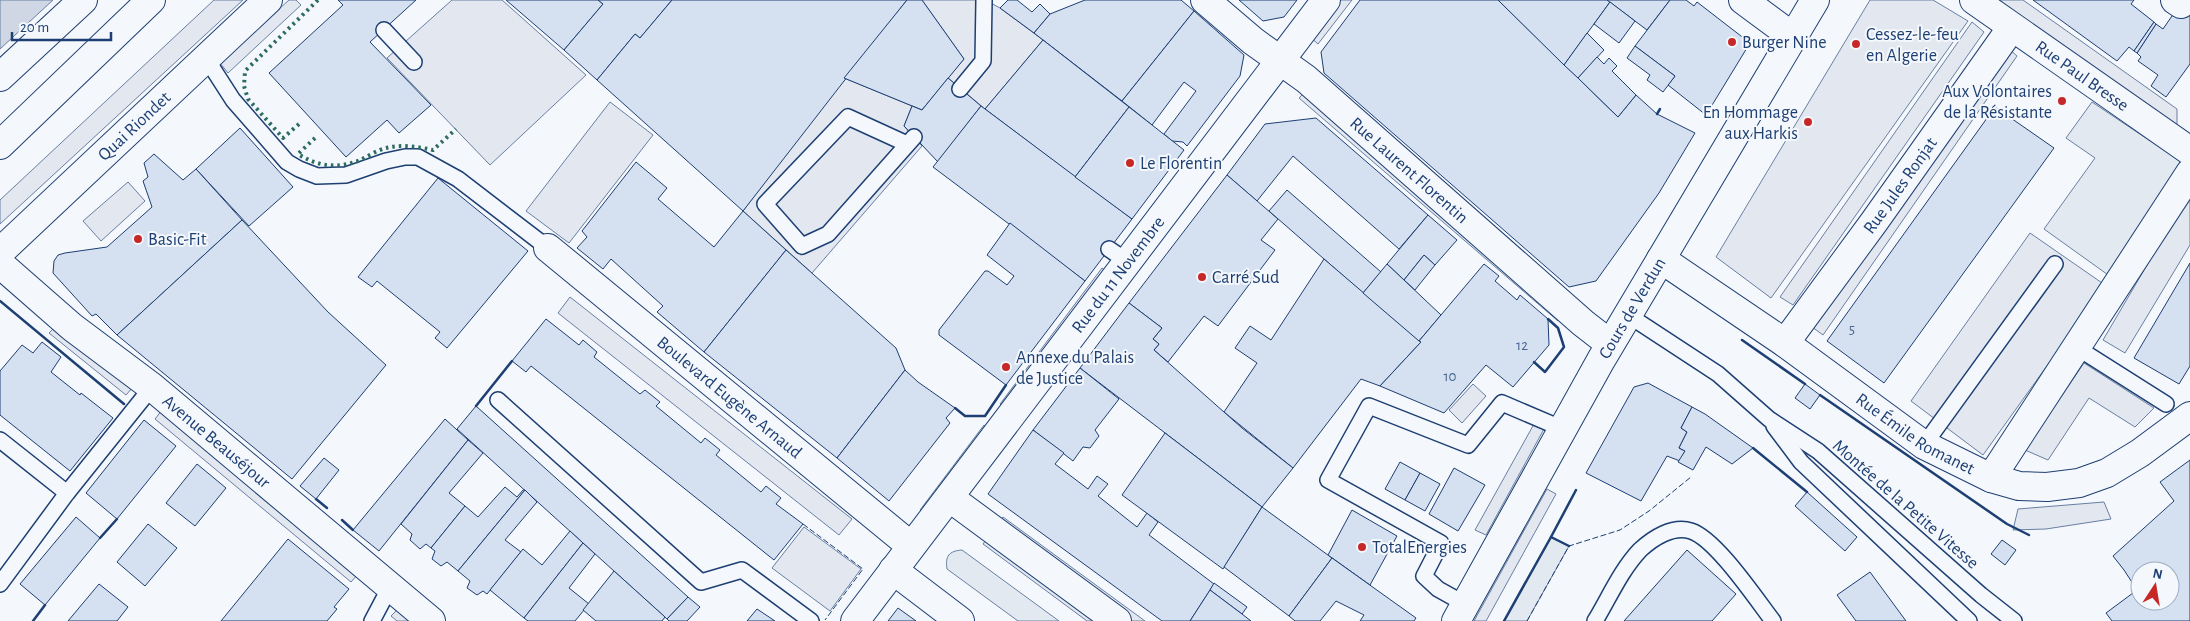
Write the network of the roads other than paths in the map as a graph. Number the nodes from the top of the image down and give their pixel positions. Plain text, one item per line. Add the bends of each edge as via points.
1 (83, 0) edge
2 (151, 0) edge
3 (268, 0) edge
4 (984, 0) edge
5 (1205, 0) edge
6 (1326, 0) edge
7 (1744, 0) edge
8 (1815, 0) edge
9 (1974, 0) edge
10 (2012, 27) junction
11 (384, 30) dead end
12 (1793, 37) junction
13 (206, 58) junction
14 (1281, 61) junction
15 (414, 62) dead end
16 (0, 77) edge
17 (960, 89) dead end
18 (910, 141) joint
19 (0, 145) edge
20 (2190, 151) edge
21 (2190, 173) edge
22 (548, 248) joint
23 (0, 252) edge
24 (1661, 259) junction
25 (0, 264) edge
26 (2055, 264) dead end
27 (1628, 315) junction
28 (1785, 343) junction
29 (1610, 344) junction
30 (2076, 347) junction
31 (152, 388) junction
32 (498, 400) dead end
33 (2166, 404) dead end
34 (2190, 416) edge
35 (1769, 419) junction
36 (1563, 429) junction
37 (0, 440) edge
38 (1924, 445) junction
39 (1991, 478) junction
40 (67, 493) junction
41 (950, 498) junction
42 (912, 546) junction
43 (893, 570) junction
44 (0, 584) edge
45 (390, 587) junction
46 (1460, 613) edge
47 (372, 621) edge
48 (431, 621) edge
49 (811, 621) edge
50 (855, 621) edge
51 (960, 621) edge
52 (1117, 621) edge
53 (1595, 621) edge
54 (1773, 621) edge
55 (1969, 621) edge
56 (2014, 621) edge

1 - 16 street
2 - 19 street
3 - 13 street, Quai Riondet
4 - 17 lane via 983,61
5 - 14 street, Rue Laurent Florentin
6 - 14 street, Rue du 11 Novembre
7 - 12 street
8 - 12 street, Cours de Verdun
9 - 10 street, Rue Paul Bresse
10 - 20 street, Rue Paul Bresse
10 - 28 street, Rue Jules Ronjat
11 - 15 lane
12 - 24 street, Cours de Verdun
13 - 22 lane via 233,100 288,162 299,169 317,176 346,175 386,161 418,157 458,179
13 - 23 street, Quai Riondet
14 - 29 street, Rue Laurent Florentin via 1306,79
14 - 41 street, Rue du 11 Novembre via 1119,255
18 - 18 lane via 828,234 802,246 765,204 848,117
21 - 30 street
22 - 42 street, Boulevard Eugène Arnaud
24 - 27 street, Cours de Verdun
24 - 28 street, Rue Émile Romanet
25 - 31 street, Avenue Beauséjour via 72,327
26 - 38 lane
27 - 29 street, Cours de Verdun
27 - 35 lane, Montée de la Petite Vitesse via 1718,374
28 - 38 street, Rue Émile Romanet
29 - 36 street, Cours de Verdun
30 - 33 lane
30 - 39 street
31 - 40 lane
31 - 45 street, Avenue Beauséjour
32 - 49 lane via 701,582 742,570
34 - 39 street, Rue Émile Romanet via 2107,473 2079,483 2019,486
35 - 55 lane, Montée de la Petite Vitesse via 1801,462
35 - 56 lane, Montée de la Petite Vitesse via 1818,451
36 - 46 street, Cours de Verdun
36 - 46 lane via 1502,403 1468,445 1370,406 1328,480 1441,543 1424,576
37 - 40 lane
38 - 39 street, Rue Émile Romanet
40 - 44 lane
41 - 42 street, Rue du 11 Novembre
41 - 52 street
42 - 43 street, Rue du 11 Novembre
43 - 50 street, Rue du 11 Novembre
43 - 51 street
45 - 47 lane
45 - 48 street, Avenue Beauséjour
53 - 54 lane via 1640,551 1658,536 1677,530 1691,531 1708,541

